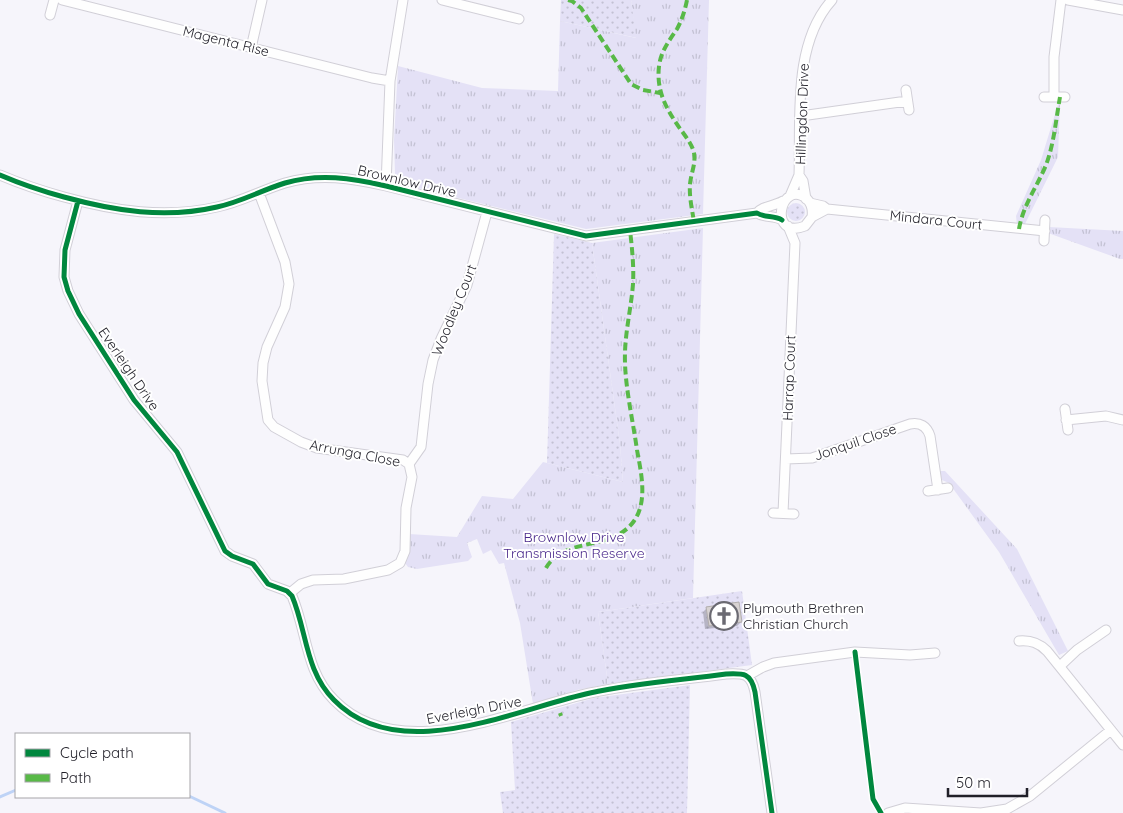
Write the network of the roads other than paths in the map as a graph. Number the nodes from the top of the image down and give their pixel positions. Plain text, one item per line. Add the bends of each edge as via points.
1 (54, 0) edge
2 (62, 0) edge
3 (262, 0) edge
4 (404, 0) edge
5 (442, 0) edge
6 (832, 0) edge
7 (1061, 0) edge
8 (1068, 0) edge
9 (1123, 10) edge
10 (50, 15) dead end
11 (519, 20) dead end
12 (251, 48) junction
13 (390, 81) junction
14 (906, 90) dead end
15 (1054, 97) junction
16 (1065, 97) dead end
17 (1044, 98) dead end
18 (908, 101) junction
19 (909, 110) dead end
20 (801, 116) junction
21 (0, 175) edge
22 (799, 175) junction
23 (386, 186) junction
24 (259, 193) junction
25 (787, 199) junction
26 (78, 201) junction
27 (808, 201) junction
28 (828, 209) junction
29 (487, 212) junction
30 (758, 213) junction
31 (812, 217) junction
32 (1045, 220) dead end
33 (785, 223) junction
34 (805, 226) junction
35 (1044, 231) junction
36 (1044, 241) dead end
37 (795, 243) junction
38 (1065, 410) dead end
39 (1066, 420) junction
40 (1123, 420) edge
41 (1068, 430) dead end
42 (786, 459) junction
43 (409, 464) junction
44 (948, 488) dead end
45 (938, 490) junction
46 (928, 491) dead end
47 (773, 513) dead end
48 (783, 513) junction
49 (794, 514) dead end
50 (290, 593) junction
51 (1106, 630) dead end
52 (1019, 641) dead end
53 (935, 653) dead end
54 (1060, 666) junction
55 (748, 676) junction
56 (1111, 730) junction
57 (1123, 745) edge
58 (772, 813) edge
59 (888, 813) edge

1 - 10 street
2 - 12 street, Magenta Rise
3 - 12 street
4 - 13 street
5 - 11 street
6 - 20 street, Hillingdon Drive via 807,44
7 - 15 street via 1054,57
8 - 9 street
12 - 13 street, Magenta Rise
13 - 23 street
14 - 18 street
15 - 16 street
15 - 17 street
18 - 19 street
18 - 20 street
20 - 22 street, Hillingdon Drive
21 - 26 street, Brownlow Drive
22 - 25 street, Hillingdon Drive
22 - 27 street, Hillingdon Drive
23 - 24 street, Brownlow Drive via 344,178 320,178 286,183
23 - 29 street, Brownlow Drive
24 - 26 street, Brownlow Drive via 218,207 174,213 132,212
24 - 43 street, Arrunga Close via 283,257 289,284 286,307 266,347 263,363 262,381 268,420 274,427 317,448 403,460
25 - 27 street via 799,195
25 - 30 street, Brownlow Drive via 762,208
25 - 33 street via 780,211
26 - 50 street, Everleigh Drive via 64,258 66,284 75,306 139,408 178,452 225,551 253,564 268,584
27 - 28 street, Mindara Court
27 - 31 street
28 - 31 street
28 - 35 street, Mindara Court
29 - 30 street, Brownlow Drive via 586,236
29 - 43 street, Woodley Court via 467,285 434,360 421,447
30 - 33 street, Brownlow Drive via 775,216
31 - 34 street
32 - 35 street
33 - 34 street via 799,228
33 - 37 street, Harrap Court
34 - 37 street, Harrap Court
35 - 36 street
37 - 42 street, Harrap Court
38 - 39 street
39 - 40 street via 1106,416
39 - 41 street
42 - 45 street, Jonquil Close via 812,458 910,424 925,422
42 - 48 street, Harrap Court
43 - 50 street, Arrunga Close via 412,477 406,508 406,551 398,565 344,579 312,580
44 - 45 street
45 - 46 street
47 - 48 street
48 - 49 street
50 - 55 street, Everleigh Drive via 315,672 327,692 351,714 385,729 452,728 597,692 726,674
51 - 54 street
52 - 54 street via 1031,641 1042,646
53 - 55 street via 855,652 774,663
54 - 56 street
55 - 58 street via 755,692
56 - 57 street
56 - 59 street via 1030,796 1007,809 981,813 905,808

